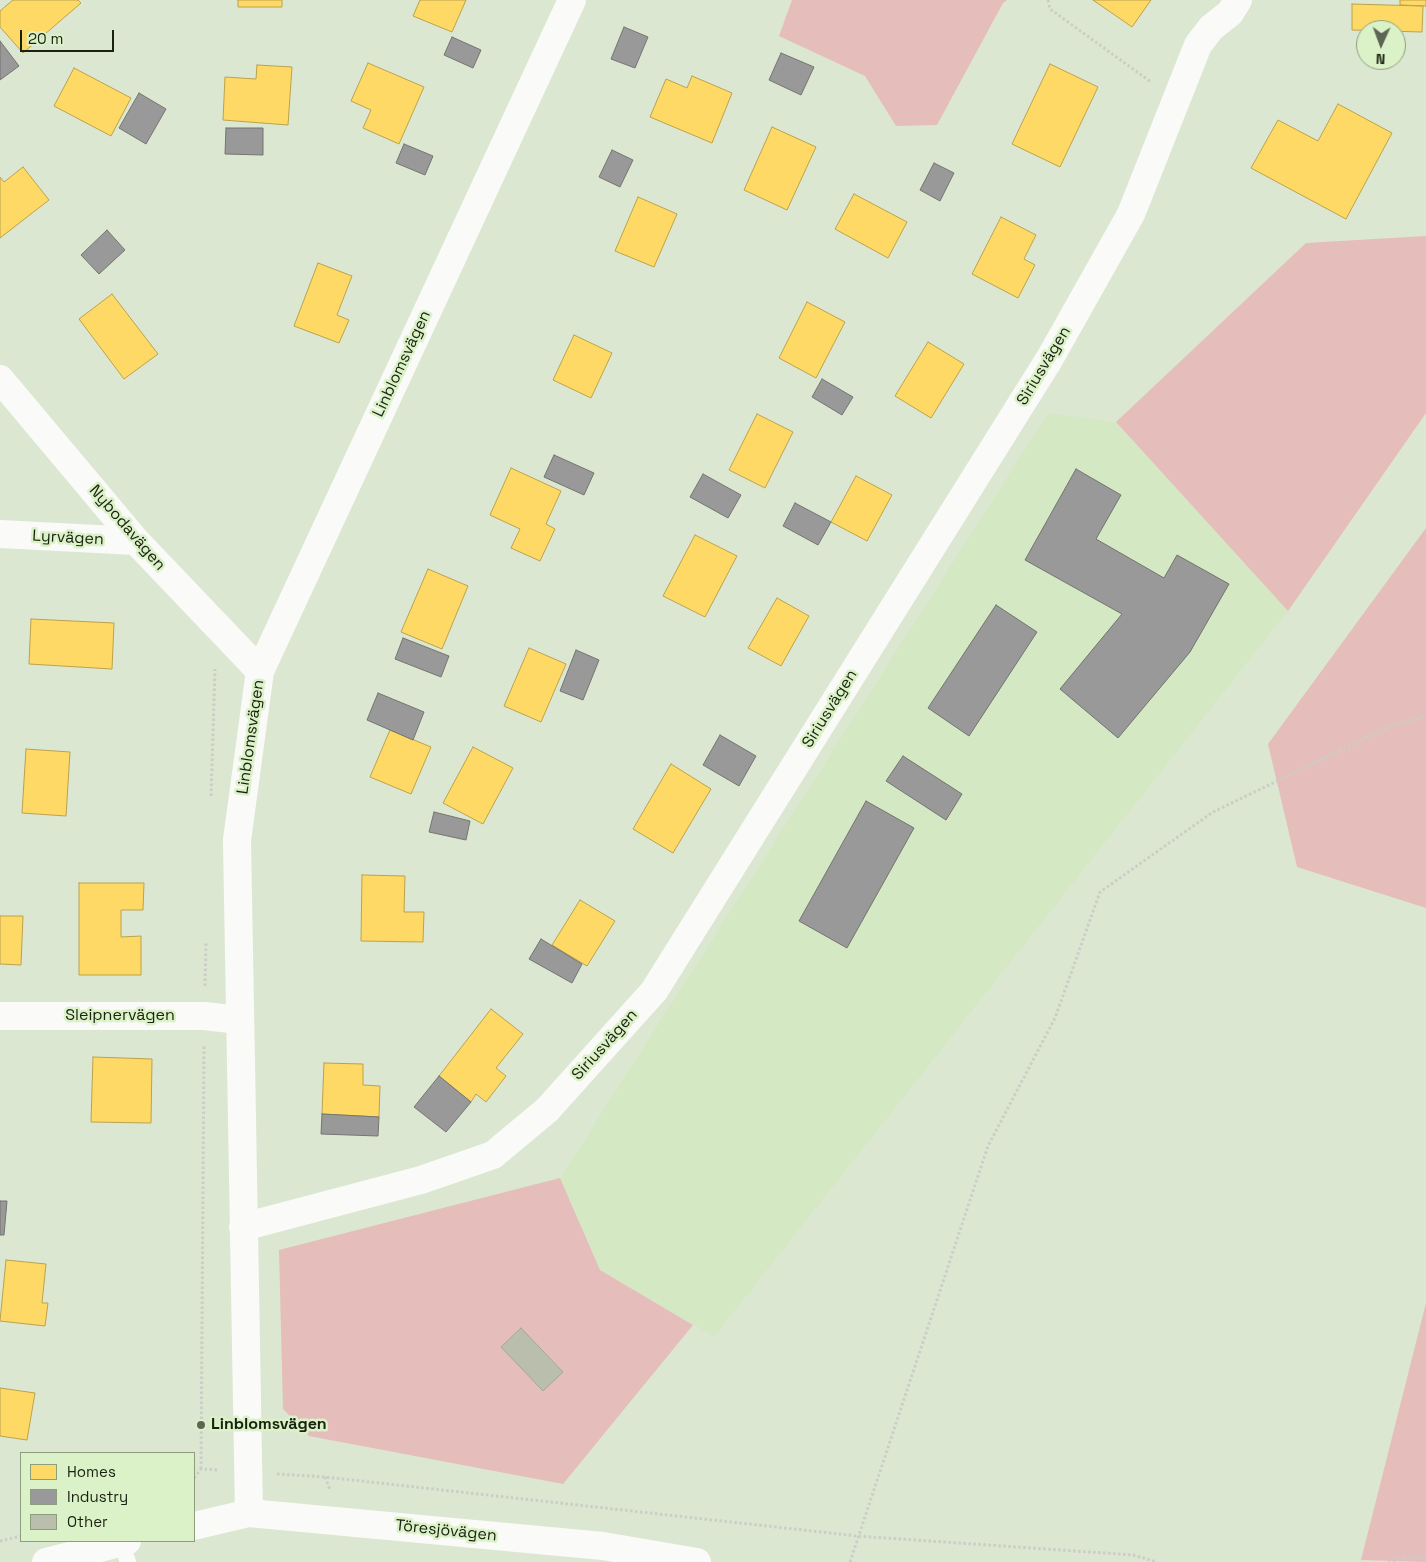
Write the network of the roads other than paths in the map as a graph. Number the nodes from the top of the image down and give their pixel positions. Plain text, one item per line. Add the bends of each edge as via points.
1 (572, 0) edge
2 (1238, 0) edge
3 (0, 379) edge
4 (0, 534) edge
5 (136, 541) junction
6 (260, 671) junction
7 (0, 1016) edge
8 (240, 1020) junction
9 (243, 1227) junction
10 (249, 1513) junction
11 (195, 1526) edge
12 (125, 1548) edge
13 (46, 1562) edge
14 (698, 1562) edge

1 - 6 street, Linblomsvägen
2 - 9 street, Siriusvägen via 1230,13 1211,28 1198,45 1131,214 1050,358 654,991 547,1110 494,1155 421,1180
3 - 5 street, Nybodavägen
4 - 5 street, Lyrvägen
5 - 6 street, Nybodavägen
6 - 8 street, Linblomsvägen via 237,840
7 - 8 street, Sleipnervägen via 204,1016
8 - 9 street, Linblomsvägen
9 - 10 street, Linblomsvägen
10 - 11 street, Töresjövägen
10 - 14 street, Töresjövägen via 603,1546
12 - 13 street

